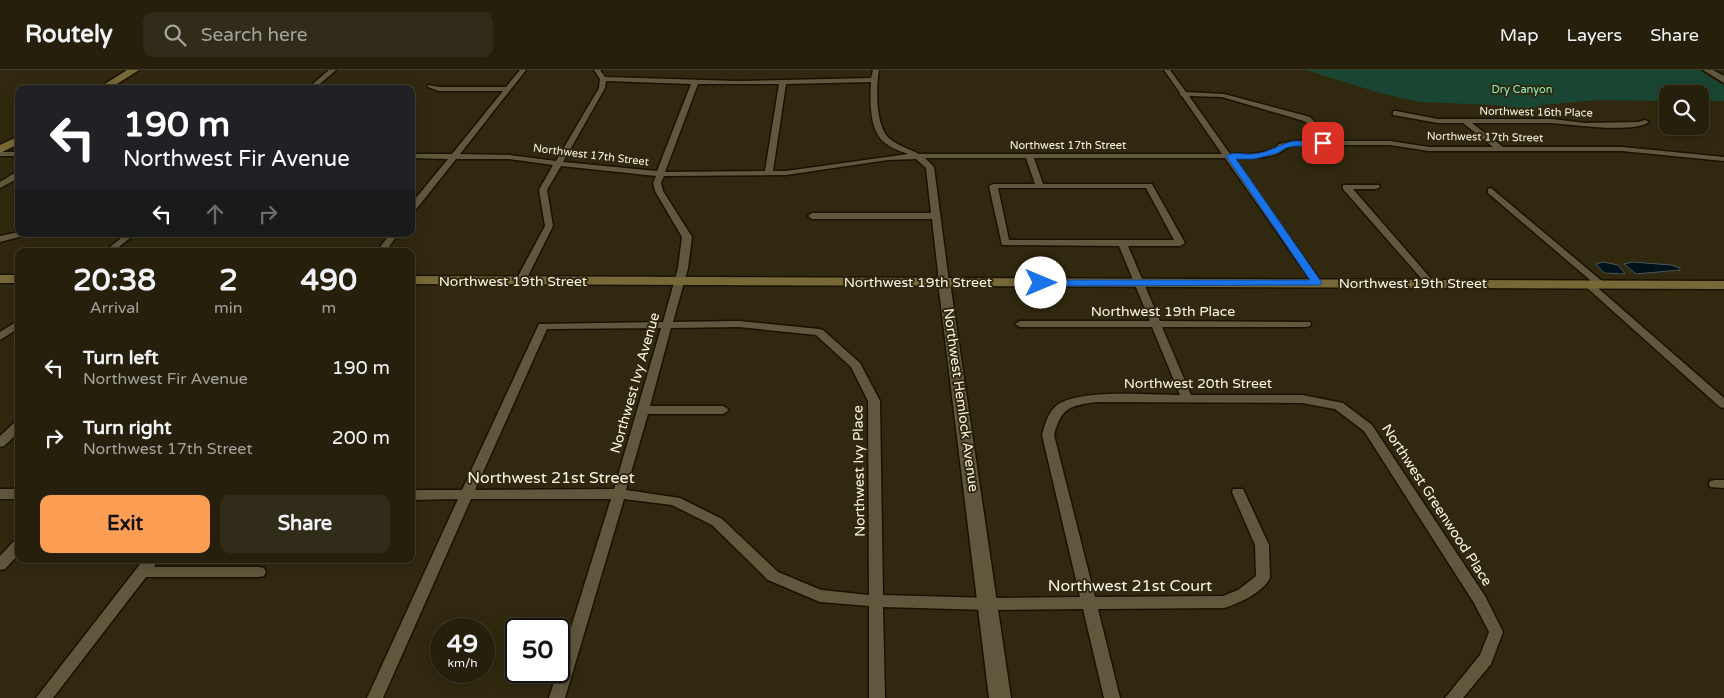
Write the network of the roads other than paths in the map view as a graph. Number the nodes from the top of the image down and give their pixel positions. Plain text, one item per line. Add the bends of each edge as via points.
1 (134, 70) edge
2 (333, 70) edge
3 (523, 70) edge
4 (598, 70) edge
5 (876, 70) edge
6 (1167, 70) edge
7 (1708, 70) edge
8 (603, 80) junction
9 (874, 80) junction
10 (1724, 80) edge
11 (695, 82) junction
12 (783, 82) junction
13 (109, 85) edge
14 (315, 85) edge
15 (430, 86) dead end
16 (507, 89) junction
17 (1182, 94) junction
18 (1396, 113) dead end
19 (1466, 122) junction
20 (1645, 122) dead end
21 (15, 141) edge
22 (1323, 143) junction
23 (1501, 149) junction
24 (0, 150) edge
25 (0, 154) edge
26 (15, 154) edge
27 (415, 156) edge
28 (920, 156) junction
29 (1029, 156) junction
30 (1230, 156) junction
31 (452, 157) junction
32 (1724, 159) edge
33 (558, 163) junction
34 (659, 174) junction
35 (768, 174) junction
36 (15, 177) edge
37 (0, 186) edge
38 (1040, 186) junction
39 (1376, 187) dead end
40 (1492, 192) dead end
41 (415, 205) edge
42 (812, 216) dead end
43 (936, 216) junction
44 (15, 235) edge
45 (127, 237) edge
46 (392, 237) edge
47 (0, 238) edge
48 (1122, 244) junction
49 (113, 248) edge
50 (383, 248) edge
51 (0, 279) edge
52 (15, 279) edge
53 (415, 280) edge
54 (520, 280) junction
55 (679, 282) junction
56 (944, 282) junction
57 (1138, 283) junction
58 (1317, 283) junction
59 (1430, 283) junction
60 (1594, 284) junction
61 (1724, 285) edge
62 (15, 324) edge
63 (667, 324) junction
64 (1020, 324) dead end
65 (1306, 324) dead end
66 (1156, 325) junction
67 (0, 326) edge
68 (15, 326) edge
69 (0, 338) edge
70 (1188, 398) junction
71 (1724, 404) edge
72 (1339, 406) joint
73 (643, 410) junction
74 (723, 410) dead end
75 (15, 429) edge
76 (0, 443) edge
77 (1238, 492) dead end
78 (0, 494) edge
79 (15, 494) edge
80 (619, 494) junction
81 (415, 495) edge
82 (468, 495) junction
83 (15, 549) edge
84 (149, 563) edge
85 (0, 565) edge
86 (142, 572) junction
87 (259, 572) dead end
88 (876, 601) junction
89 (1089, 603) junction
90 (989, 604) junction
91 (44, 698) edge
92 (375, 698) edge
93 (557, 698) edge
94 (877, 698) edge
95 (1000, 698) edge
96 (1112, 698) edge
97 (1453, 698) edge

1 - 13 main road
2 - 14 street
3 - 16 street
4 - 8 street
5 - 9 street
6 - 17 street
7 - 10 street
8 - 11 street
8 - 33 street via 602,88
9 - 12 street
9 - 28 street via 877,126 882,135 887,141
11 - 12 street
11 - 34 street
12 - 35 street
15 - 16 street via 439,89
16 - 31 street
17 - 22 street via 1222,95 1307,119 1317,128 1317,135
17 - 30 street
18 - 19 street, Northwest 16th Place via 1438,121
19 - 20 street, Northwest 16th Place via 1552,121 1585,125
19 - 23 street
21 - 24 main road
22 - 23 street, Northwest 17th Street
22 - 30 street, Northwest 17th Street via 1294,143 1282,146 1276,152
23 - 32 street, Northwest 17th Street via 1622,149
25 - 26 street
27 - 31 street, Northwest 17th Street
28 - 29 street, Northwest 17th Street
28 - 35 street, Northwest 17th Street
28 - 43 street, Northwest Hemlock Avenue via 930,167
29 - 30 street, Northwest 17th Street
29 - 38 street
30 - 58 street
31 - 33 street, Northwest 17th Street via 509,157
31 - 41 street
33 - 34 street, Northwest 17th Street
33 - 54 street via 543,190 542,198 550,218 548,226
34 - 35 street, Northwest 17th Street
34 - 55 street, Northwest Ivy Avenue via 659,191 687,237
36 - 37 street
38 - 48 street via 993,186 1005,243
38 - 48 street via 1149,186 1180,243
39 - 59 street via 1346,187
40 - 60 street
42 - 43 street
43 - 56 street, Northwest Hemlock Avenue
44 - 47 street
45 - 49 street
46 - 50 street
48 - 57 street
51 - 52 main road
53 - 54 main road, Northwest 19th Street
54 - 55 main road, Northwest 19th Street
55 - 56 main road, Northwest 19th Street
55 - 63 street, Northwest Ivy Avenue
56 - 57 main road, Northwest 19th Street
56 - 90 street, Northwest Hemlock Avenue
57 - 58 main road, Northwest 19th Street
57 - 66 street
58 - 59 main road, Northwest 19th Street
59 - 60 main road, Northwest 19th Street
60 - 61 main road, Northwest 19th Street
60 - 71 street
62 - 67 street
63 - 73 street, Northwest Ivy Avenue
63 - 82 street via 543,326
63 - 88 street, Northwest Ivy Place via 739,324 819,332 856,365 874,402
64 - 66 street, Northwest 19th Place
65 - 66 street, Northwest 19th Place
66 - 70 street
68 - 69 street
70 - 72 street, Northwest 20th Street via 1302,399
70 - 89 street, Northwest 20th Street via 1075,400 1058,408 1051,420 1048,435
72 - 97 street, Northwest Greenwood Place via 1368,428 1480,600 1496,632 1486,659
73 - 74 street
73 - 80 street, Northwest Ivy Avenue
75 - 76 street
77 - 89 street, Northwest 21st Court via 1262,546 1262,578 1243,594 1224,602
78 - 79 street
80 - 82 street, Northwest 21st Street
80 - 88 street, Northwest 21st Street via 675,502 717,522 774,576 820,596
80 - 93 street, Northwest Ivy Avenue
81 - 82 street, Northwest 21st Street
82 - 92 street
83 - 85 street
84 - 86 street
86 - 87 street
86 - 91 street
88 - 90 street, Northwest 21st Street
88 - 94 street, Northwest Ivy Place
89 - 90 street, Northwest 21st Court
89 - 96 street
90 - 95 street, Northwest Hemlock Avenue

